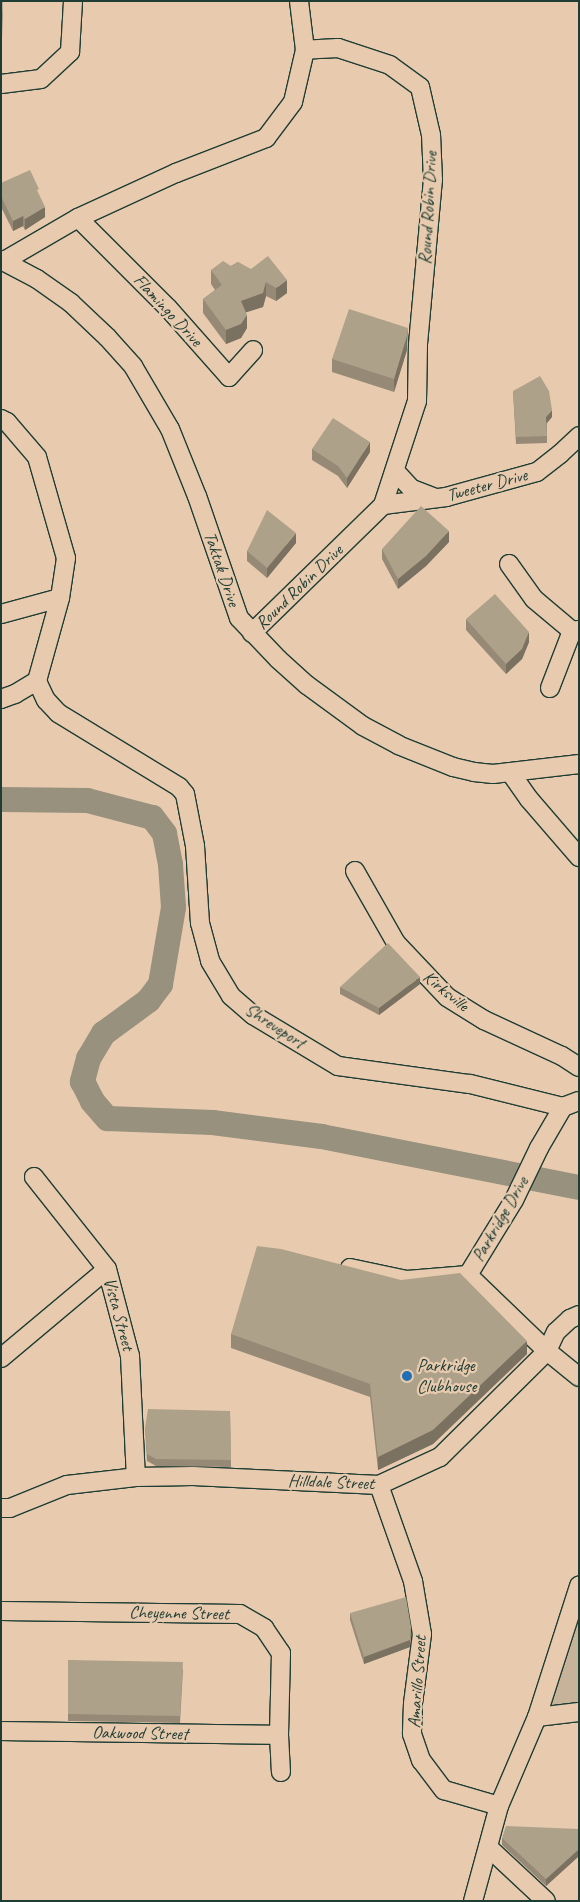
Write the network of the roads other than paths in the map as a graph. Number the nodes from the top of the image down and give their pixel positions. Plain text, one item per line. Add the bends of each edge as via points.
1 (73, 1) edge
2 (299, 1) edge
3 (305, 50) junction
4 (1, 84) edge
5 (78, 218) junction
6 (3, 261) edge
7 (254, 350) dead end
8 (1, 419) edge
9 (579, 436) edge
10 (395, 471) junction
11 (438, 498) junction
12 (383, 505) junction
13 (509, 564) dead end
14 (60, 598) junction
15 (1, 614) edge
16 (575, 631) edge
17 (252, 633) junction
18 (37, 681) junction
19 (550, 688) dead end
20 (1, 699) edge
21 (579, 764) edge
22 (510, 772) junction
23 (579, 857) edge
24 (354, 871) dead end
25 (579, 1067) edge
26 (571, 1104) edge
27 (34, 1177) dead end
28 (333, 1264) edge
29 (107, 1269) junction
30 (468, 1275) junction
31 (579, 1315) edge
32 (547, 1351) junction
33 (1, 1358) edge
34 (579, 1377) edge
35 (136, 1477) junction
36 (379, 1485) junction
37 (1, 1508) edge
38 (579, 1586) edge
39 (1, 1611) edge
40 (579, 1712) edge
41 (537, 1717) junction
42 (1, 1732) edge
43 (279, 1735) junction
44 (281, 1772) dead end
45 (499, 1806) junction
46 (488, 1847) junction
47 (473, 1901) edge
48 (546, 1901) edge

1 - 4 street via 70,52 41,79
2 - 3 street
3 - 5 street via 293,102 266,138 176,173
3 - 10 street, Round Robin Drive via 338,48 390,65 420,87 431,135 433,180 418,344 417,401
5 - 6 street
5 - 7 street, Flamingo Drive via 168,308 229,377
6 - 17 street, Taktak Drive via 71,302 133,366 170,429 239,618
8 - 14 street via 37,457 66,558
9 - 11 street, Tweeter Drive via 537,472
10 - 11 street via 412,489
10 - 12 street, Round Robin Drive
11 - 12 street, Tweeter Drive
12 - 17 street, Round Robin Drive
13 - 16 street via 534,599
14 - 15 street
14 - 18 street
16 - 19 street
17 - 22 street, Taktak Drive via 307,685 391,742 453,767 474,772
18 - 20 street
18 - 26 street, Shreveport via 46,700 58,713 179,787 185,794 195,846 200,923 210,961 231,996 253,1015 338,1066 470,1084
21 - 22 street, Taktak Drive
22 - 23 street
24 - 25 street, Kirksville via 396,943 447,997 484,1020
26 - 30 street, Parkridge Drive via 538,1148 514,1200
27 - 29 street, Vista Street
28 - 30 street via 406,1280
29 - 33 street
29 - 35 street, Vista Street via 130,1356
30 - 32 street, Parkridge Drive
31 - 32 street, Hilldale Street via 556,1332
32 - 34 street, Parkridge Drive
32 - 36 street, Hilldale Street via 440,1457
35 - 36 street, Hilldale Street via 192,1476
35 - 37 street, Hilldale Street via 67,1486 10,1508
36 - 45 street, Amarillo Street via 413,1581 422,1634 412,1734 421,1760 444,1790
38 - 41 street
39 - 43 street, Cheyenne Street via 240,1614 264,1628 282,1653
40 - 41 street
41 - 45 street
42 - 43 street, Oakwood Street
43 - 44 street, Cheyenne Street
45 - 46 street
46 - 47 street
46 - 48 street

